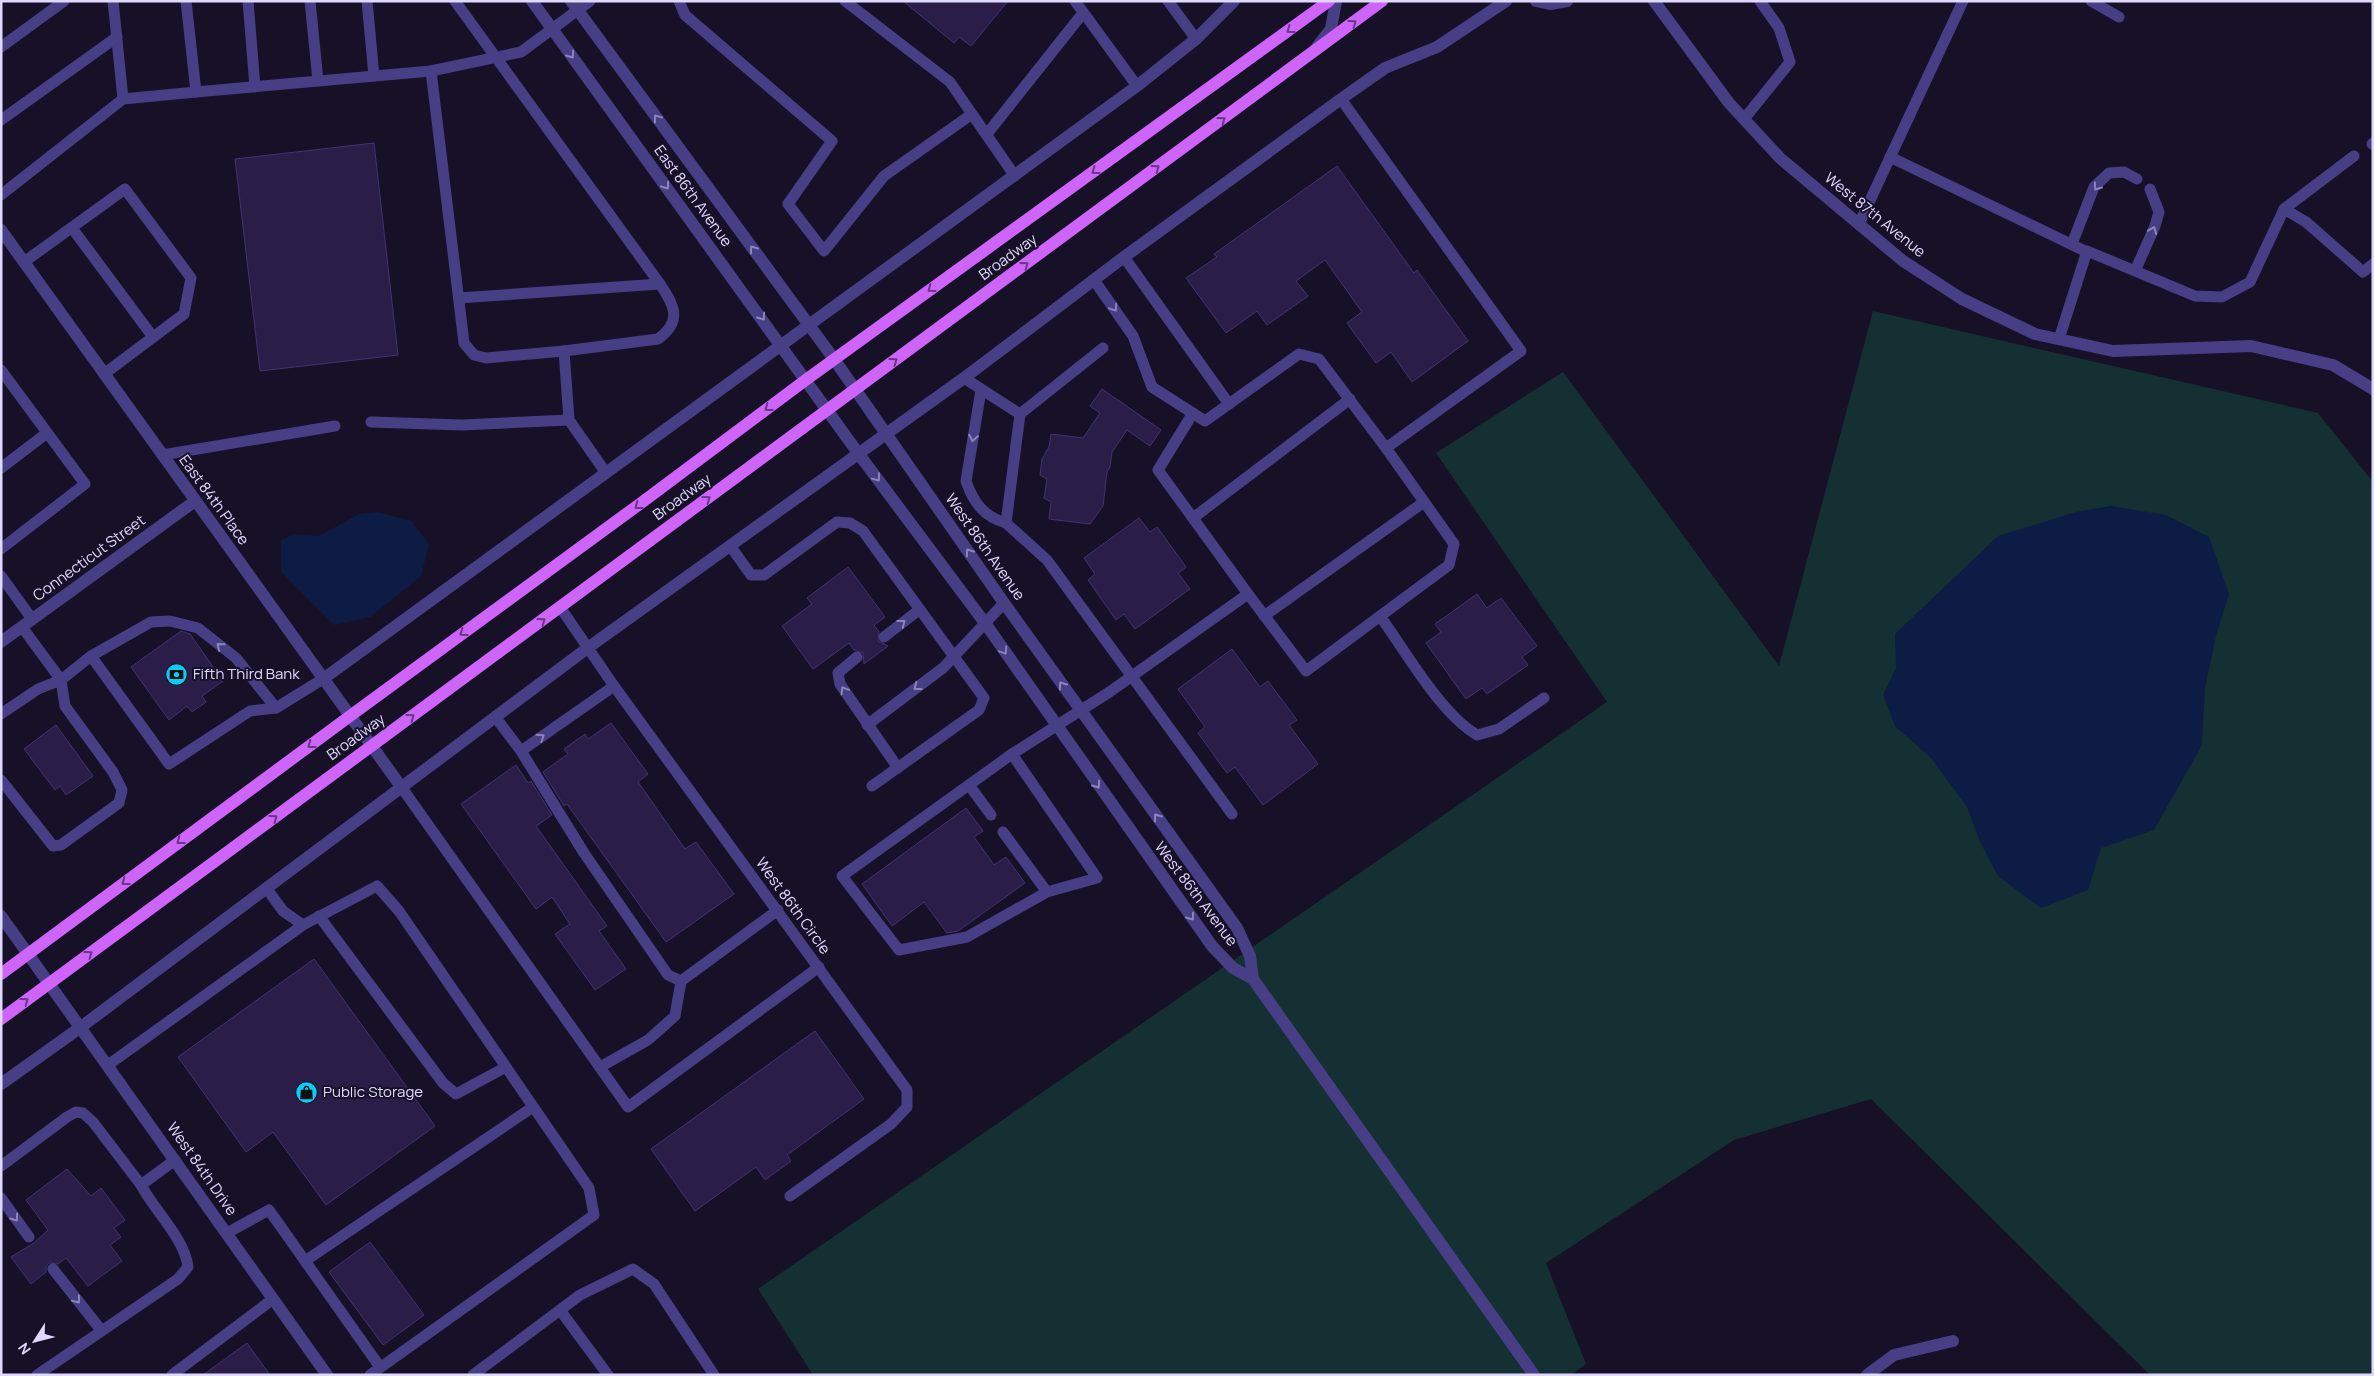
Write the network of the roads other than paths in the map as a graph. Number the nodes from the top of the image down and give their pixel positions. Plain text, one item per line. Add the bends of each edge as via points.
1 (64, 1) edge
2 (114, 1) edge
3 (186, 1) edge
4 (248, 1) edge
5 (310, 1) edge
6 (366, 1) edge
7 (455, 1) edge
8 (532, 1) edge
9 (590, 1) edge
10 (679, 1) edge
11 (845, 1) edge
12 (1074, 1) edge
13 (1234, 1) edge
14 (1329, 1) edge
15 (1336, 1) edge
16 (1382, 1) edge
17 (1506, 1) edge
18 (1536, 1) edge
19 (1567, 1) edge
20 (1654, 1) edge
21 (1760, 1) edge
22 (1964, 1) edge
23 (2091, 1) edge
24 (1170, 2) edge
25 (575, 6) edge
26 (1083, 14) junction
27 (2119, 17) dead end
28 (552, 30) junction
29 (117, 37) junction
30 (1196, 39) junction
31 (1, 47) edge
32 (1314, 52) junction
33 (496, 58) junction
34 (431, 70) junction
35 (374, 76) junction
36 (318, 81) junction
37 (1137, 86) junction
38 (255, 87) junction
39 (196, 92) junction
40 (123, 99) junction
41 (1341, 99) junction
42 (972, 114) junction
43 (1744, 119) junction
44 (1, 120) edge
45 (988, 134) junction
46 (2354, 156) dead end
47 (1890, 157) junction
48 (1014, 176) junction
49 (2137, 178) dead end
50 (2150, 189) dead end
51 (1, 195) edge
52 (2284, 209) junction
53 (1859, 224) junction
54 (72, 228) junction
55 (1, 230) edge
56 (2072, 244) junction
57 (2087, 252) junction
58 (1124, 257) junction
59 (24, 262) junction
60 (2373, 264) edge
61 (2135, 271) junction
62 (1094, 280) junction
63 (660, 284) junction
64 (459, 298) junction
65 (809, 326) junction
66 (153, 338) junction
67 (2059, 339) junction
68 (782, 345) junction
69 (1103, 348) dead end
70 (564, 351) junction
71 (834, 359) junction
72 (1, 370) edge
73 (104, 374) junction
74 (964, 378) junction
75 (807, 379) junction
76 (2373, 389) edge
77 (855, 390) junction
78 (981, 390) junction
79 (1350, 399) junction
80 (1229, 404) junction
81 (828, 410) junction
82 (1193, 413) junction
83 (1020, 414) junction
84 (569, 420) junction
85 (371, 422) dead end
86 (335, 426) dead end
87 (47, 433) junction
88 (886, 433) junction
89 (1386, 448) junction
90 (858, 453) junction
91 (162, 455) junction
92 (1, 468) edge
93 (606, 473) junction
94 (195, 501) junction
95 (1424, 502) junction
96 (1192, 518) junction
97 (1006, 523) junction
98 (731, 547) junction
99 (1, 549) edge
100 (1, 576) edge
101 (1248, 594) junction
102 (1004, 603) junction
103 (560, 607) junction
104 (919, 610) junction
105 (1264, 616) junction
106 (1380, 616) junction
107 (27, 623) junction
108 (985, 623) junction
109 (884, 637) dead end
110 (1, 642) edge
111 (589, 648) junction
112 (91, 656) junction
113 (954, 657) junction
114 (857, 658) dead end
115 (1132, 676) junction
116 (323, 678) junction
117 (60, 680) junction
118 (614, 686) junction
119 (1544, 698) dead end
120 (276, 708) junction
121 (1080, 710) junction
122 (1, 714) edge
123 (350, 716) junction
124 (496, 718) junction
125 (867, 725) junction
126 (1056, 726) junction
127 (372, 746) junction
128 (522, 751) junction
129 (1012, 754) junction
130 (898, 768) junction
131 (1, 780) edge
132 (969, 785) junction
133 (872, 786) dead end
134 (402, 788) junction
135 (1232, 814) dead end
136 (990, 815) dead end
137 (1003, 832) dead end
138 (267, 889) junction
139 (1046, 892) junction
140 (778, 910) junction
141 (1, 916) edge
142 (319, 916) junction
143 (303, 924) junction
144 (29, 954) junction
145 (819, 967) junction
146 (1, 974) edge
147 (1253, 979) junction
148 (681, 981) junction
149 (50, 983) junction
150 (1, 1019) edge
151 (81, 1027) junction
152 (108, 1065) junction
153 (506, 1067) junction
154 (600, 1067) junction
155 (1, 1084) edge
156 (533, 1107) junction
157 (176, 1160) junction
158 (1, 1166) edge
159 (140, 1185) junction
160 (790, 1196) dead end
161 (1, 1198) edge
162 (227, 1233) junction
163 (29, 1237) dead end
164 (305, 1260) junction
165 (53, 1270) dead end
166 (273, 1299) junction
167 (560, 1310) junction
168 (101, 1330) junction
169 (1953, 1341) dead end
170 (380, 1368) junction
171 (37, 1375) edge
172 (172, 1375) edge
173 (327, 1375) edge
174 (370, 1375) edge
175 (473, 1375) edge
176 (608, 1375) edge
177 (714, 1375) edge
178 (1534, 1375) edge
179 (1867, 1375) edge

1 - 31 lane
2 - 29 lane
3 - 39 lane
4 - 38 lane
5 - 36 lane
6 - 35 lane
7 - 33 lane
8 - 28 street, East 86th Avenue
9 - 25 lane
10 - 42 lane via 685,15 832,141 788,204 824,251 884,176
11 - 42 lane via 950,82
12 - 26 lane
13 - 30 street
14 -> 71 main road, Broadway
15 - 32 street via 1330,29
32 -> 16 main road, Broadway
17 - 41 street via 1437,47 1384,68
18 - 19 street via 1550,4
20 - 43 street, West 87th Avenue
21 - 43 lane via 1779,28 1790,62
22 - 47 lane
23 - 27 lane
24 - 30 lane
25 - 28 lane
65 -> 25 street, East 86th Avenue
26 - 37 lane
26 - 45 lane
28 - 33 lane via 520,52
28 -> 68 street, East 86th Avenue
29 - 40 lane
29 - 44 lane
30 - 37 street
77 -> 32 main road, Broadway
33 - 34 lane
33 - 63 lane
34 - 35 lane
34 - 64 lane
35 - 36 lane
36 - 38 lane
37 - 48 street
38 - 39 lane
39 - 40 lane
40 - 51 lane
41 - 58 street
41 - 89 lane via 1521,351
42 - 45 lane
43 - 53 street, West 87th Avenue via 1780,158
45 - 48 lane
46 - 52 lane
47 - 53 lane
47 - 56 lane
48 - 65 street
49 -> 56 lane via 2124,172 2109,173 2099,182
61 -> 50 lane via 2159,212
52 - 60 lane via 2306,222 2363,272
52 - 61 lane via 2250,282 2222,297 2196,296
53 - 67 street, West 87th Avenue via 1903,261 1962,299 2035,334
54 - 59 lane
54 - 66 lane
54 - 66 lane via 125,189 191,278 184,314
55 - 59 street, East 84th Place
56 - 57 lane
57 - 61 lane
57 - 67 lane
58 - 62 street
58 - 80 lane
59 - 73 street, East 84th Place
62 - 74 street
62 -> 82 lane via 1133,336 1152,387
63 - 64 lane
63 - 70 lane via 674,307 674,320 658,339
64 - 70 lane via 464,343 474,354 486,358
65 - 68 street
65 - 71 street, East 86th Avenue
66 - 73 lane
67 - 76 street, West 87th Avenue via 2112,350 2251,346 2333,365
68 - 75 street, East 86th Avenue
68 - 93 street
69 - 83 lane
70 - 84 lane
71 - 75 main road, Broadway
71 - 77 street, East 86th Avenue
72 - 87 lane
73 - 91 street, East 84th Place
74 - 78 lane
74 - 88 street
75 - 81 street, East 86th Avenue
75 -> 123 main road, Broadway
77 - 81 main road, Broadway
77 - 88 street, West 86th Avenue
78 - 83 lane
78 -> 97 lane via 966,481 981,508 991,518
79 - 80 lane via 1319,359 1299,354
79 - 89 lane
79 - 96 lane
80 - 82 lane via 1205,421
81 - 90 street, West 86th Avenue
103 -> 81 main road, Broadway
82 - 96 lane via 1158,470
83 - 97 lane
84 - 85 lane via 462,425
84 - 93 lane
86 - 91 lane
87 - 92 lane
87 - 99 lane via 85,484
88 - 90 street
102 -> 88 street, West 86th Avenue
89 - 95 lane
90 - 98 street
90 -> 108 street, West 86th Avenue
91 - 94 street, East 84th Place
93 - 116 street
94 - 107 street, Connecticut Street
94 - 116 street, East 84th Place
95 - 105 lane
95 - 106 lane via 1454,544 1449,566
96 - 101 lane
97 - 115 lane via 1047,560
98 - 104 lane via 752,575 764,575 837,522 850,523 863,531
98 - 111 street
100 - 107 lane
101 - 105 lane
101 - 115 lane
102 - 108 lane
121 -> 102 street, West 86th Avenue
103 - 111 lane, West 86th Circle
127 -> 103 main road, Broadway
109 -> 104 lane
104 - 113 lane
105 - 106 lane via 1306,671
106 - 119 lane via 1444,706 1463,727 1477,735 1499,729
107 - 110 street, Connecticut Street
107 - 117 lane
108 - 113 lane
108 -> 126 street, West 86th Avenue
111 - 118 lane, West 86th Circle
111 - 124 street
112 - 117 lane
120 -> 112 lane via 236,658 198,628 170,621 151,622
112 - 120 lane via 169,764 250,711
113 -> 125 lane
113 - 130 lane via 984,698 979,710
125 -> 114 lane via 840,684 838,673
115 - 121 lane
115 - 135 lane
116 - 120 lane
116 - 123 street, East 84th Place
117 - 122 lane via 38,689
117 - 131 lane via 65,706 113,772 122,790 119,803 61,845 53,846
128 -> 118 lane
118 - 140 lane, West 86th Circle
121 - 126 lane
147 -> 121 street, West 86th Avenue via 1250,956 1237,928
123 - 127 street, East 84th Place
123 -> 144 main road, Broadway
124 - 128 lane
124 - 134 street
125 - 130 lane
126 - 129 lane
126 -> 147 street, West 86th Avenue via 1212,946 1233,968
127 - 134 street, East 84th Place
149 -> 127 main road, Broadway
128 - 148 lane via 631,923 668,975
129 - 132 lane
129 - 139 lane via 1098,878
130 - 133 lane
132 - 136 lane
132 - 139 lane via 842,876 899,950 968,937
134 - 138 street
134 - 154 lane
137 - 139 lane
138 - 143 lane via 283,911
138 - 151 street
140 - 145 lane, West 86th Circle
140 - 148 lane
141 - 144 street, West 84th Drive
142 - 143 lane
142 - 153 lane via 443,1084 456,1094
142 - 153 lane via 377,886 399,911
143 - 152 lane
144 - 146 main road, Broadway
144 - 149 street, West 84th Drive
145 - 154 lane via 628,1107
145 - 160 lane, West 86th Circle via 907,1090 906,1107 891,1124
147 - 178 street
148 - 154 lane via 675,1016 648,1040
150 -> 149 main road, Broadway
149 - 151 street, West 84th Drive
151 - 152 street, West 84th Drive
151 - 155 street
152 - 157 street, West 84th Drive
153 - 156 lane
156 - 164 lane
156 - 170 lane via 589,1188 594,1215
157 - 159 lane
157 - 162 street, West 84th Drive
158 - 159 lane via 76,1112 83,1113 93,1122
159 - 168 lane via 186,1254 188,1267 178,1278
161 -> 163 lane
162 - 164 lane via 270,1210
162 - 166 street, West 84th Drive
164 - 170 lane
165 -> 168 lane
166 - 172 lane
166 - 173 street, West 84th Drive
167 - 175 lane
167 - 176 lane
167 - 177 lane via 580,1295 633,1269 654,1284
168 - 171 lane
169 - 179 street via 1894,1355
170 - 174 lane

